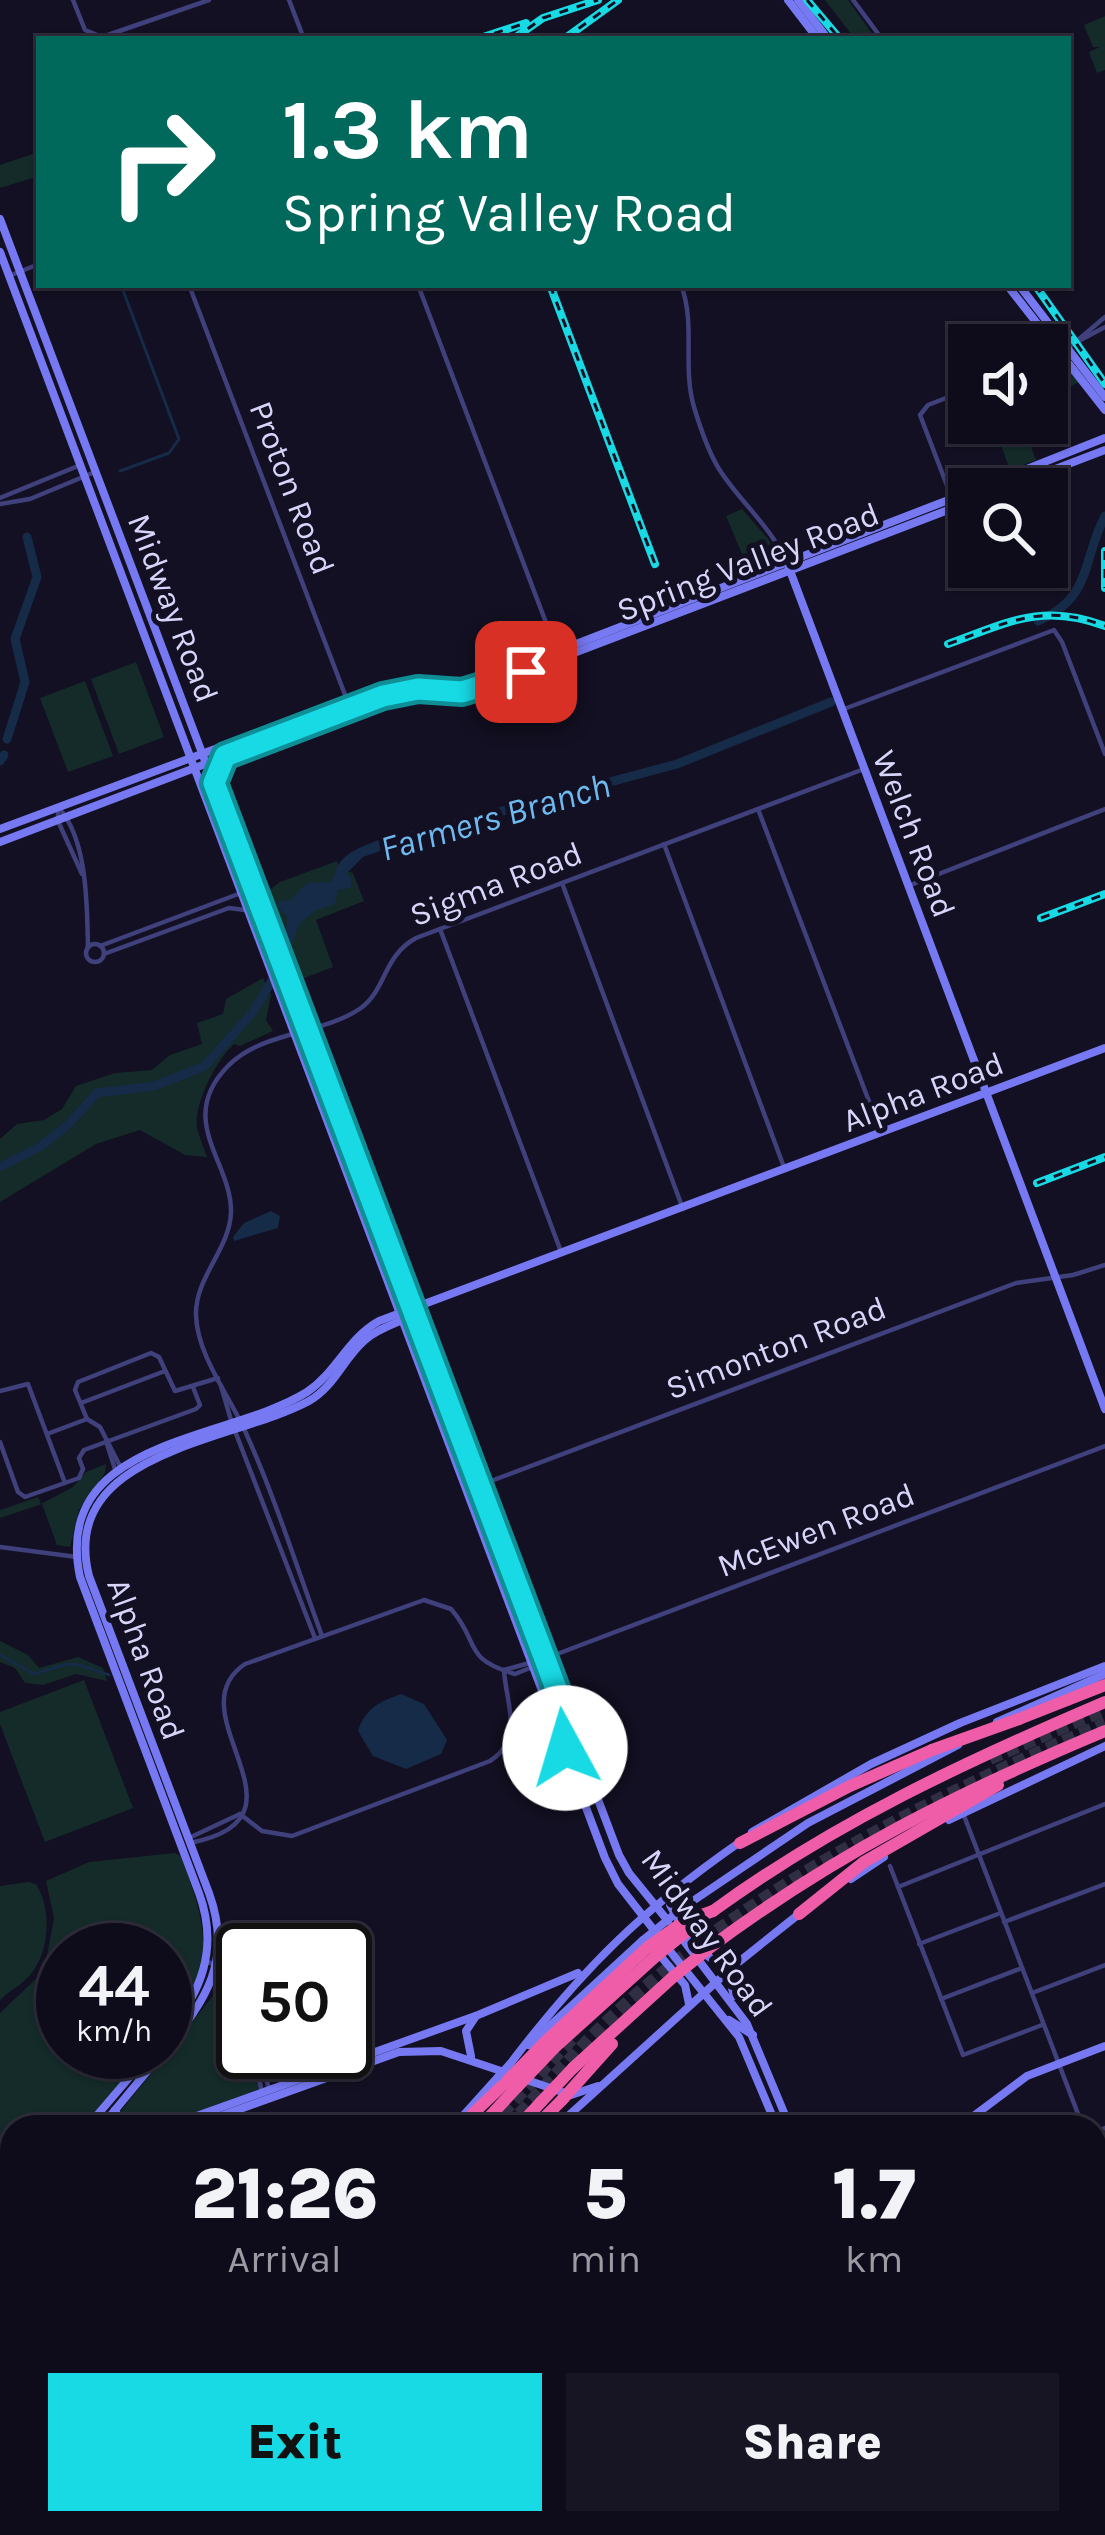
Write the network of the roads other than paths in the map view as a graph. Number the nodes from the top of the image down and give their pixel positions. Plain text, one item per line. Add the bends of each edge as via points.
1 (73, 0) edge
2 (209, 0) edge
3 (289, 0) edge
4 (788, 0) edge
5 (798, 0) edge
6 (853, 0) edge
7 (100, 36) edge
8 (105, 36) edge
9 (303, 36) edge
10 (816, 36) edge
11 (826, 36) edge
12 (880, 36) edge
13 (0, 219) edge
14 (0, 252) edge
15 (36, 265) edge
16 (21, 271) junction
17 (4, 278) edge
18 (190, 288) edge
19 (419, 288) edge
20 (682, 288) edge
21 (1010, 288) edge
22 (1021, 288) edge
23 (1105, 316) edge
24 (1041, 324) edge
25 (1045, 324) edge
26 (1105, 327) edge
27 (1077, 340) junction
28 (1068, 345) edge
29 (1068, 356) edge
30 (1068, 358) edge
31 (1105, 397) edge
32 (948, 398) edge
33 (68, 399) junction
34 (57, 404) junction
35 (1105, 410) edge
36 (1105, 438) edge
37 (1105, 450) edge
38 (91, 461) junction
39 (81, 465) junction
40 (1039, 468) edge
41 (1048, 468) edge
42 (95, 472) junction
43 (85, 476) junction
44 (948, 487) edge
45 (0, 501) edge
46 (948, 505) edge
47 (788, 566) junction
48 (558, 655) junction
49 (348, 704) junction
50 (842, 710) junction
51 (1105, 754) edge
52 (225, 756) junction
53 (205, 758) junction
54 (193, 762) junction
55 (863, 769) junction
56 (214, 783) junction
57 (58, 808) junction
58 (758, 809) junction
59 (1105, 809) edge
60 (63, 819) junction
61 (0, 829) edge
62 (0, 842) edge
63 (664, 844) junction
64 (562, 883) junction
65 (908, 886) junction
66 (254, 889) junction
67 (242, 893) junction
68 (249, 912) junction
69 (86, 927) junction
70 (440, 928) junction
71 (99, 945) junction
72 (88, 949) junction
73 (104, 954) junction
74 (305, 1030) junction
75 (294, 1034) junction
76 (1105, 1048) edge
77 (986, 1093) junction
78 (881, 1133) junction
79 (785, 1170) junction
80 (364, 1187) junction
81 (352, 1191) junction
82 (683, 1209) junction
83 (562, 1255) junction
84 (1105, 1264) edge
85 (1054, 1277) junction
86 (415, 1310) junction
87 (401, 1316) junction
88 (164, 1371) junction
89 (218, 1378) junction
90 (193, 1387) junction
91 (0, 1391) edge
92 (81, 1403) junction
93 (1105, 1409) edge
94 (87, 1419) junction
95 (237, 1424) junction
96 (47, 1434) junction
97 (106, 1441) junction
98 (0, 1442) edge
99 (1105, 1446) edge
100 (118, 1468) junction
101 (65, 1483) junction
102 (478, 1486) junction
103 (467, 1490) junction
104 (270, 1496) junction
105 (102, 1497) junction
106 (262, 1500) junction
107 (281, 1524) junction
108 (84, 1526) junction
109 (272, 1527) junction
110 (0, 1547) edge
111 (77, 1557) junction
112 (296, 1566) junction
113 (288, 1569) junction
114 (319, 1637) junction
115 (544, 1659) junction
116 (532, 1664) junction
117 (504, 1670) junction
118 (1105, 1670) edge
119 (1105, 1685) edge
120 (1105, 1702) edge
121 (1105, 1731) edge
122 (577, 1744) junction
123 (1105, 1746) edge
124 (565, 1748) junction
125 (1014, 1770) junction
126 (1105, 1804) edge
127 (963, 1813) junction
128 (240, 1814) junction
129 (610, 1831) junction
130 (598, 1835) junction
131 (186, 1842) junction
132 (740, 1843) junction
133 (978, 1854) junction
134 (890, 1866) dead end
135 (1105, 1884) edge
136 (677, 1886) junction
137 (898, 1887) junction
138 (655, 1904) junction
139 (1000, 1913) junction
140 (799, 1914) junction
141 (642, 1915) junction
142 (1004, 1922) junction
143 (621, 1935) junction
144 (919, 1944) junction
145 (649, 1948) junction
146 (211, 1963) junction
147 (216, 1964) edge
148 (735, 1965) junction
149 (1105, 1965) edge
150 (1022, 1968) junction
151 (585, 1970) junction
152 (717, 1981) junction
153 (656, 1993) junction
154 (703, 1993) junction
155 (1032, 1993) junction
156 (941, 1999) junction
157 (192, 2000) edge
158 (688, 2006) junction
159 (718, 2008) junction
160 (738, 2009) junction
161 (192, 2014) edge
162 (478, 2015) junction
163 (728, 2019) junction
164 (1044, 2025) junction
165 (442, 2027) junction
166 (753, 2035) junction
167 (1105, 2045) edge
168 (435, 2050) junction
169 (375, 2053) junction
170 (472, 2059) junction
171 (1058, 2063) junction
172 (508, 2076) junction
173 (132, 2079) edge
174 (141, 2079) edge
175 (264, 2079) edge
176 (604, 2083) junction
177 (267, 2094) junction
178 (779, 2098) junction
179 (767, 2101) junction
180 (115, 2110) junction
181 (106, 2115) edge
182 (110, 2115) edge
183 (118, 2115) edge
184 (203, 2115) edge
185 (218, 2115) edge
186 (468, 2115) edge
187 (486, 2115) edge
188 (529, 2115) edge
189 (548, 2115) edge
190 (569, 2115) edge
191 (772, 2115) edge
192 (785, 2115) edge
193 (974, 2115) edge
194 (1078, 2115) edge

1 - 7 street via 85,30
2 - 8 street
3 - 9 street
4 - 10 main road
5 - 11 main road
6 - 12 street
13 - 16 main road, Midway Road
14 - 17 main road, Midway Road
15 - 16 street
16 - 17 street
16 - 33 main road, Midway Road
17 - 34 main road, Midway Road
18 - 49 street, Proton Road
19 - 48 street
20 - 47 street, Welch Road via 699,423 721,471 765,521
21 - 24 main road
22 - 25 main road
23 - 27 street
26 - 27 street
27 - 28 street
29 - 31 main road
30 - 35 main road
32 - 44 street via 920,411
33 - 34 main road
33 - 38 main road, Midway Road
34 - 39 main road, Midway Road
36 - 40 main road, Spring Valley Road
37 - 41 main road, Spring Valley Road
38 - 39 street
38 - 42 main road, Midway Road
39 - 43 main road, Midway Road
39 - 45 street
42 - 43 street
42 - 53 main road, Midway Road
43 - 45 street via 30,499
43 - 54 main road, Midway Road
46 - 47 main road, Spring Valley Road
47 - 48 main road, Spring Valley Road
47 - 50 main road, Welch Road
48 - 49 main road, Spring Valley Road via 470,683 410,680
49 - 52 main road, Spring Valley Road
49 - 53 main road, Spring Valley Road
50 - 51 street via 1049,630 1058,632
50 - 55 main road, Welch Road
52 - 53 main road, Spring Valley Road
52 - 56 main road
53 - 54 main road, Spring Valley Road
53 - 56 main road, Midway Road
54 - 57 main road, Spring Valley Road
54 - 60 main road, Spring Valley Road
54 - 67 main road, Midway Road
55 - 58 street, Sigma Road
55 - 65 main road, Welch Road
56 - 66 main road, Midway Road
57 - 60 street
57 - 61 main road, Spring Valley Road
58 - 63 street, Sigma Road
58 - 78 street
59 - 65 street
60 - 62 main road, Spring Valley Road
60 - 69 street via 83,876
63 - 64 street, Sigma Road
63 - 79 street
64 - 70 street, Sigma Road
64 - 82 street
65 - 77 main road, Welch Road
66 - 67 main road
66 - 74 main road, Midway Road
67 - 68 main road, Midway Road
67 - 71 street
68 - 73 street via 229,908
68 - 75 main road, Midway Road
69 - 71 street
69 - 72 street
70 - 74 street, Sigma Road via 398,950 361,1008
70 - 83 street
71 - 72 street
71 - 73 street
72 - 73 street via 91,960
74 - 75 street, Sigma Road
74 - 80 main road, Midway Road
75 - 81 main road, Midway Road
75 - 89 street, Sigma Road via 229,1064 207,1108 209,1144 231,1212 197,1293 196,1317
76 - 77 main road, Alpha Road
77 - 78 main road, Alpha Road
77 - 85 main road, Welch Road
78 - 79 main road, Alpha Road
79 - 82 main road, Alpha Road
80 - 81 main road
80 - 86 main road, Midway Road
81 - 87 main road, Midway Road
82 - 83 main road, Alpha Road
83 - 86 main road, Alpha Road
84 - 85 street, Simonton Road
85 - 93 main road, Welch Road
85 - 102 street, Simonton Road via 1016,1283
86 - 87 main road, Alpha Road
86 - 102 main road, Midway Road
87 - 95 main road, Alpha Road via 363,1331 306,1397
87 - 103 main road, Midway Road
88 - 90 street via 175,1391
88 - 92 street
88 - 92 street via 155,1354 78,1382
89 - 90 street
89 - 95 street, Sigma Road
90 - 97 street via 196,1409
91 - 96 street via 28,1384
92 - 94 street
94 - 96 street
94 - 97 street
95 - 100 main road, Alpha Road
95 - 104 street
95 - 105 main road, Alpha Road via 135,1468
95 - 106 street
96 - 101 street
97 - 100 street
97 - 101 street via 84,1450 82,1474
98 - 101 street via 25,1497
99 - 115 street, McEwen Road
100 - 105 main road
100 - 108 main road, Alpha Road via 90,1500
102 - 103 street, Simonton Road
102 - 115 main road, Midway Road
103 - 116 main road, Midway Road
104 - 106 street
104 - 107 street
105 - 108 main road, Alpha Road
106 - 109 street
107 - 109 street
107 - 112 street
108 - 111 main road, Alpha Road
108 - 131 main road, Alpha Road via 89,1576
109 - 113 street
110 - 111 street
111 - 131 main road, Alpha Road
112 - 113 street
112 - 114 street
113 - 114 street
114 - 117 street via 432,1600 457,1615 476,1656
114 - 128 street via 245,1664 224,1686 223,1711 249,1786
115 - 116 street, McEwen Road
115 - 122 main road, Midway Road
116 - 117 street, McEwen Road
116 - 124 main road, Midway Road
117 - 128 street via 512,1732 490,1761 292,1836 262,1831
118 - 132 main road via 872,1764
118 - 145 main road, bridge via 830,1810 681,1909
119 - 132 highway, bridge via 932,1750
120 - 145 highway, bridge via 898,1795
121 - 125 highway
122 - 124 main road
122 - 129 main road, Midway Road
123 - 127 main road
124 - 130 main road, Midway Road
125 - 140 highway via 863,1862
125 - 153 highway, bridge via 851,1851
126 - 133 street
127 - 133 street
127 - 140 main road
128 - 131 street
129 - 130 main road
129 - 138 main road, Midway Road via 623,1864
130 - 141 main road, Midway Road via 610,1870
131 - 146 main road, Alpha Road
132 - 136 main road
133 - 137 street
133 - 139 street
134 - 137 street
135 - 142 street
136 - 138 main road
136 - 148 main road via 670,1905 676,1917 713,1963
137 - 144 street
138 - 141 main road
138 - 152 main road, Midway Road
139 - 142 street
139 - 144 street
140 - 148 main road
141 - 143 main road
141 - 154 main road, Midway Road
142 - 150 street
143 - 151 main road
143 - 158 main road via 642,1934 685,1985
144 - 156 street
145 - 172 main road
145 - 172 highway, bridge
146 - 147 street
146 - 157 main road, Alpha Road
146 - 161 main road via 206,1995
148 - 152 main road
148 - 160 main road via 730,1986
149 - 155 street
150 - 155 street
150 - 156 street
151 - 162 main road
151 - 172 main road
152 - 154 main road
152 - 160 main road, Midway Road
153 - 188 highway, bridge
153 - 189 highway, bridge
154 - 158 main road
154 - 159 main road, Midway Road
155 - 164 street
156 - 164 street via 963,2055
158 - 159 main road
158 - 176 main road
159 - 163 main road, Midway Road
160 - 166 main road, Midway Road
162 - 165 main road
162 - 170 main road via 466,2031
163 - 166 main road
163 - 179 main road, Midway Road
164 - 171 street
165 - 168 main road via 445,2040
165 - 169 main road
166 - 178 main road, Midway Road
167 - 171 main road
168 - 169 main road
168 - 170 main road
169 - 177 main road
170 - 172 main road
171 - 193 main road
171 - 194 street
172 - 176 main road via 571,2095
172 - 186 highway
172 - 187 highway
173 - 181 main road
174 - 180 main road
175 - 177 street
176 - 190 main road
177 - 184 main road
177 - 185 main road
178 - 179 main road
178 - 192 main road, Midway Road
179 - 191 main road, Midway Road
180 - 182 main road
180 - 183 main road

